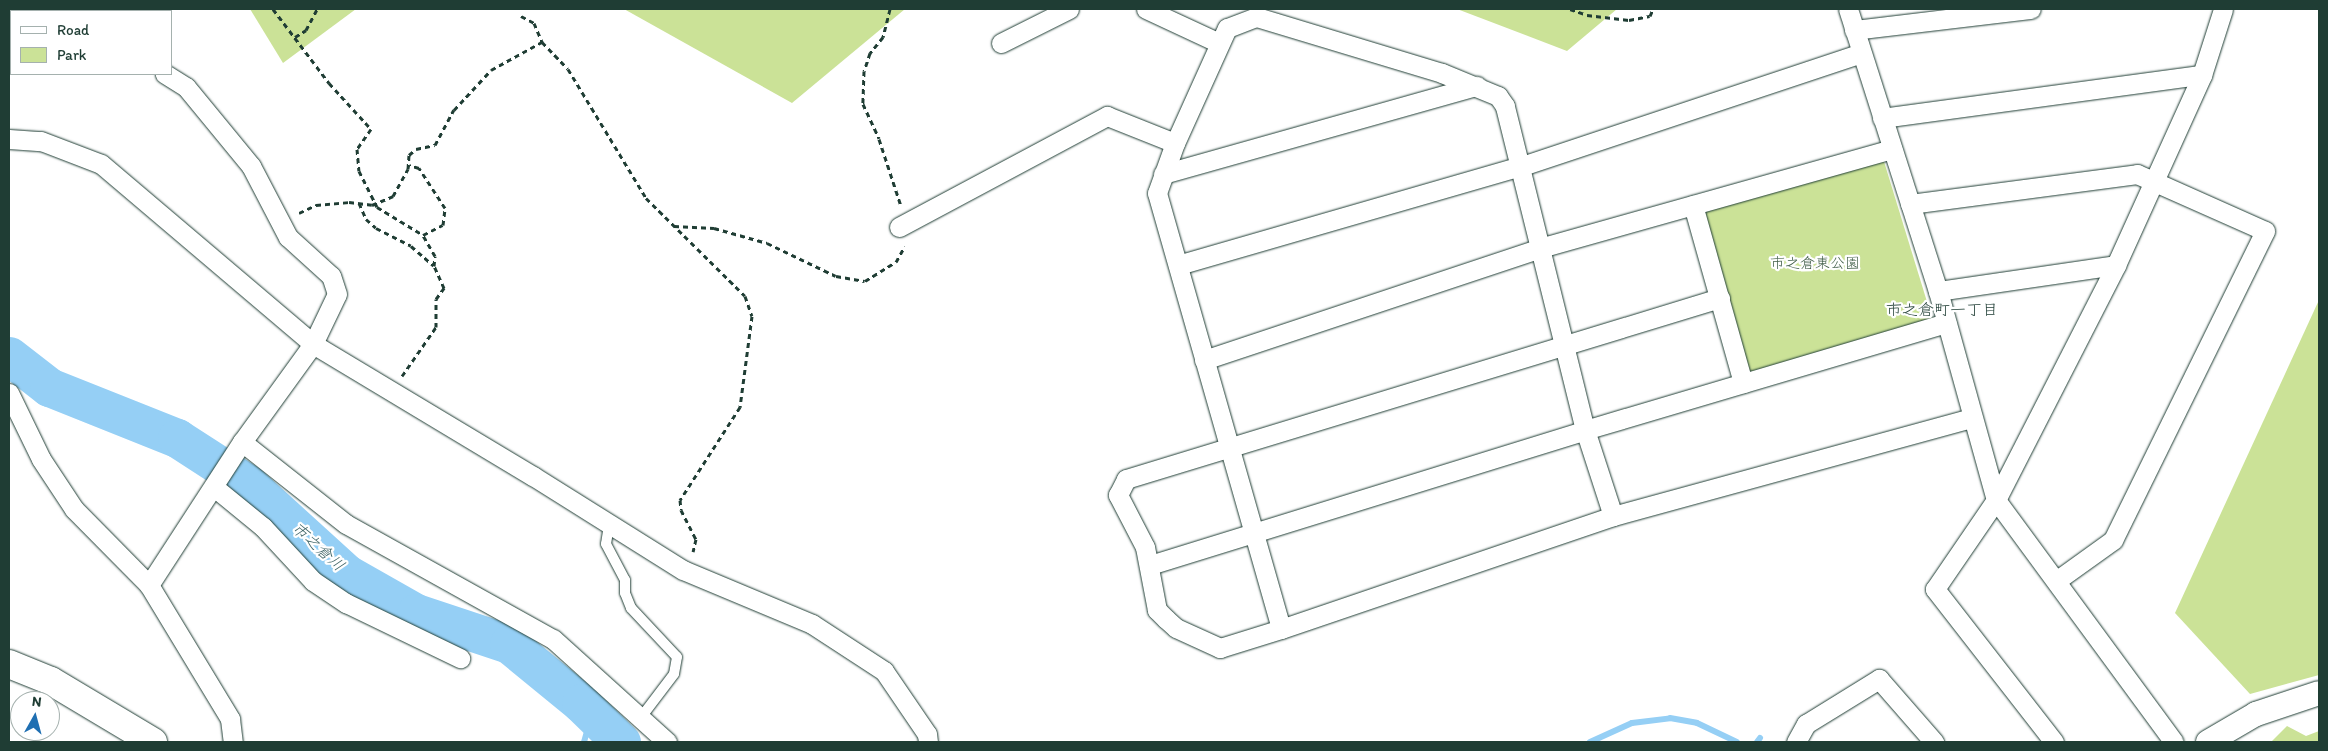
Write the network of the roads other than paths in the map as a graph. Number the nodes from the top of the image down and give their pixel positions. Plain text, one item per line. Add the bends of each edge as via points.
1 (1069, 9) edge
2 (1146, 9) edge
3 (1848, 9) edge
4 (2031, 9) edge
5 (2224, 9) edge
6 (1854, 30) junction
7 (1001, 43) dead end
8 (1219, 43) junction
9 (1860, 53) junction
10 (167, 75) edge
11 (2202, 75) junction
12 (1477, 86) junction
13 (1882, 118) junction
14 (9, 139) edge
15 (1175, 143) junction
16 (1892, 149) junction
17 (1522, 166) junction
18 (1163, 174) junction
19 (2154, 182) junction
20 (1910, 204) junction
21 (1693, 205) junction
22 (902, 225) road end
23 (1540, 248) junction
24 (1178, 265) junction
25 (2116, 265) junction
26 (1938, 291) junction
27 (1720, 298) junction
28 (1946, 323) junction
29 (313, 344) junction
30 (1564, 346) junction
31 (1204, 360) junction
32 (1743, 383) junction
33 (9, 393) edge
34 (1971, 418) junction
35 (1585, 430) junction
36 (242, 442) junction
37 (1232, 447) junction
38 (214, 487) junction
39 (1996, 500) junction
40 (1613, 516) junction
41 (609, 526) junction
42 (1256, 534) junction
43 (1150, 565) junction
44 (2056, 581) junction
45 (149, 585) junction
46 (1281, 629) junction
47 (460, 658) dead end
48 (9, 664) edge
49 (2319, 693) edge
50 (642, 716) junction
51 (153, 742) edge
52 (233, 742) edge
53 (668, 742) edge
54 (928, 742) edge
55 (1796, 742) edge
56 (1934, 742) edge
57 (2054, 742) edge
58 (2174, 742) edge
59 (2208, 742) edge

1 - 7 street
2 - 8 street
3 - 6 street
4 - 6 street
5 - 11 street
6 - 9 street
8 - 12 street via 1228,28 1256,17
8 - 15 street
9 - 13 street
9 - 17 street
10 - 29 street via 186,87 251,166 288,237 331,276 337,294
11 - 13 street
11 - 19 street
12 - 17 street via 1498,96 1505,106
12 - 18 street
13 - 16 street
14 - 29 street via 41,141 101,164
15 - 18 street
15 - 22 street via 1106,116
16 - 20 street
16 - 21 street
17 - 23 street
17 - 24 street
18 - 24 street via 1157,192
19 - 20 street via 2137,174
19 - 25 street
19 - 44 street via 2265,231 2113,540
20 - 26 street
21 - 23 street
21 - 27 street
23 - 30 street
23 - 31 street
24 - 31 street
25 - 26 street
25 - 39 street
26 - 28 street
27 - 30 street
27 - 32 street
28 - 32 street
28 - 34 street
29 - 36 street
29 - 41 street via 534,476
30 - 35 street
30 - 37 street
31 - 37 street
32 - 35 street
33 - 45 street via 41,459 74,509
34 - 39 street
34 - 40 street
35 - 40 street
35 - 42 street
36 - 38 street
36 - 50 street via 346,524 553,639
37 - 42 street
37 - 43 street via 1126,479 1118,495 1145,547
38 - 45 street
38 - 47 street via 262,528 313,581 346,603
39 - 44 street
39 - 57 street via 1935,589
40 - 46 street
41 - 50 lane via 606,544 625,580 631,608 677,656 674,674
41 - 54 street via 683,570 812,624 884,671 927,734
42 - 43 street
42 - 46 street
43 - 46 street via 1157,610 1176,628 1220,648
44 - 58 street
45 - 52 street via 230,719
48 - 51 main road via 51,681
49 - 59 street via 2256,714
50 - 53 street
55 - 56 street via 1806,724 1879,679

